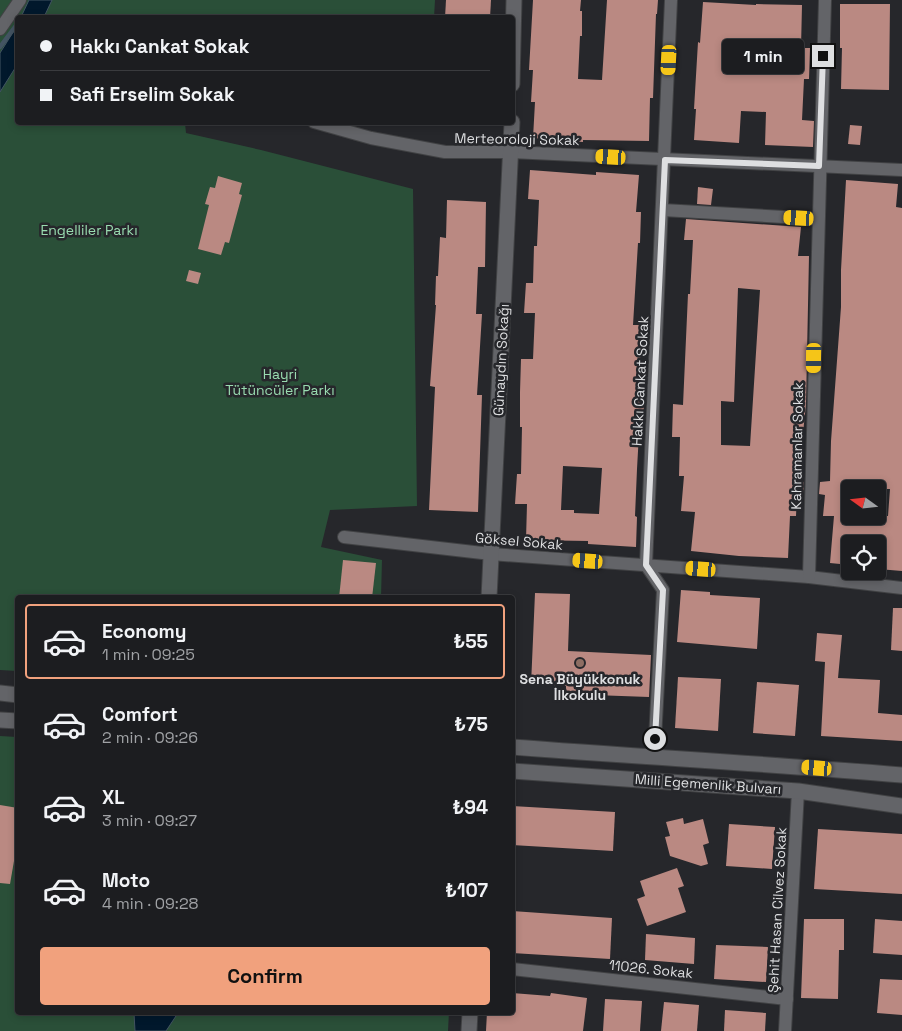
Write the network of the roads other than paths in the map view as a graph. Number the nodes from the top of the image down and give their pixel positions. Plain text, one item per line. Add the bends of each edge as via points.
1 (20, 0) edge
2 (514, 0) edge
3 (672, 0) edge
4 (825, 0) edge
5 (514, 15) edge
6 (0, 29) edge
7 (325, 125) edge
8 (512, 125) edge
9 (511, 152) junction
10 (665, 160) junction
11 (819, 166) junction
12 (902, 170) edge
13 (663, 210) junction
14 (818, 219) junction
15 (344, 537) dead end
16 (491, 554) junction
17 (646, 565) junction
18 (809, 577) junction
19 (902, 588) edge
20 (490, 595) edge
21 (0, 693) edge
22 (15, 696) edge
23 (0, 720) edge
24 (15, 721) edge
25 (515, 747) edge
26 (654, 758) junction
27 (515, 771) edge
28 (902, 775) edge
29 (798, 791) junction
30 (902, 806) edge
31 (515, 969) edge
32 (787, 998) junction
33 (470, 1015) edge
34 (469, 1031) edge
35 (785, 1031) edge

1 - 6 street
2 - 5 main road
3 - 10 street, Hakkı Cankat Sokak
4 - 11 street, Kahramanlar Sokak
7 - 9 street, Merteoroloji Sokak via 371,138 445,152
8 - 9 main road, Günaydın Sokağı
9 - 10 street, Merteoroloji Sokak
9 - 16 main road, Günaydın Sokağı
10 - 11 street, Merteoroloji Sokak
10 - 13 street, Hakkı Cankat Sokak
11 - 12 street, Merteoroloji Sokak
11 - 14 street, Kahramanlar Sokak
13 - 14 street
13 - 17 street, Hakkı Cankat Sokak
14 - 18 street, Kahramanlar Sokak
15 - 16 street, Göksel Sokak
16 - 17 street, Göksel Sokak
16 - 20 main road, Günaydın Sokağı
17 - 18 street, Göksel Sokak
17 - 26 street via 663,590
18 - 19 street, Göksel Sokak
21 - 22 main road
23 - 24 main road
25 - 26 main road, Milli Egemenlik Bulvarı
26 - 28 main road, Milli Egemenlik Bulvarı
27 - 29 main road, Milli Egemenlik Bulvarı
29 - 30 main road, Milli Egemenlik Bulvarı
29 - 32 street, Şehit Hasan Cilvez Sokak
31 - 32 street, 11026. Sokak
32 - 35 street, Şehit Hasan Cilvez Sokak
33 - 34 main road

